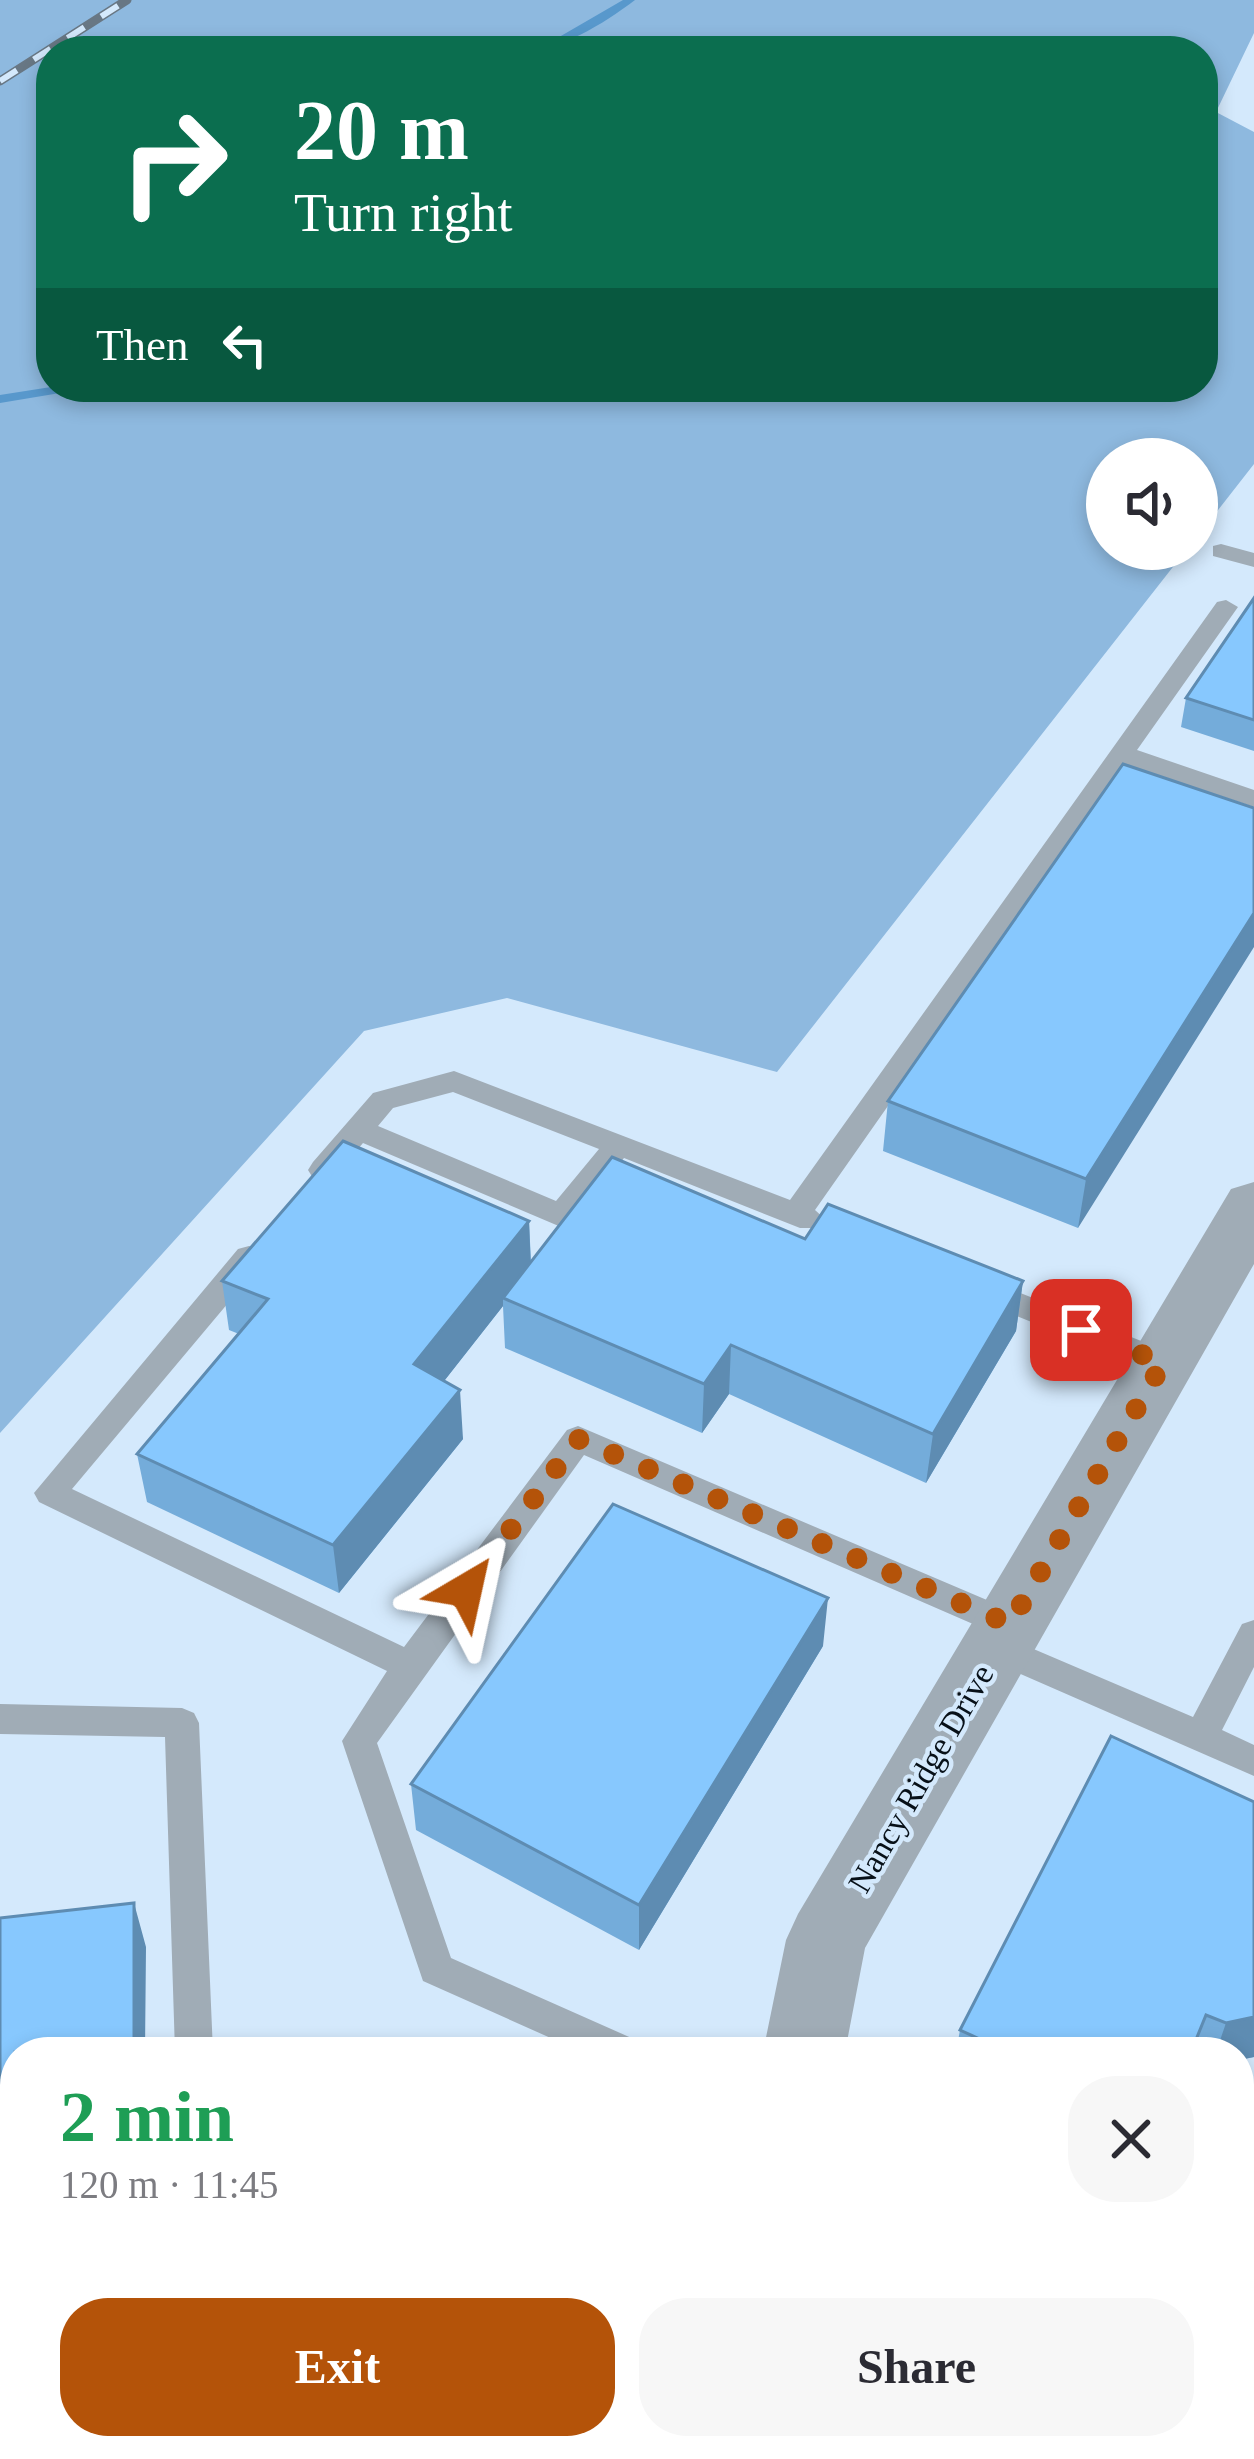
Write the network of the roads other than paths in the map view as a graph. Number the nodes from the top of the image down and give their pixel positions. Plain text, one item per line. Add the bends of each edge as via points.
1 (1221, 550) dead end
2 (1254, 560) edge
3 (1226, 607) dead end
4 (1121, 754) junction
5 (1254, 799) edge
6 (358, 1129) junction
7 (618, 1144) junction
8 (296, 1202) edge
9 (1254, 1206) edge
10 (796, 1214) junction
11 (839, 1232) edge
12 (265, 1238) edge
13 (947, 1275) edge
14 (1163, 1363) junction
15 (1254, 1634) edge
16 (1003, 1636) junction
17 (410, 1666) junction
18 (0, 1719) edge
19 (1201, 1736) junction
20 (1254, 1761) edge
21 (193, 2037) edge
22 (568, 2037) edge
23 (817, 2037) edge

1 - 2 lane
3 - 4 lane
4 - 5 lane
4 - 10 lane
6 - 7 lane via 383,1100 454,1081
6 - 7 lane via 561,1216
6 - 8 lane
7 - 10 lane
9 - 14 street, Nancy Ridge Drive
10 - 11 lane
12 - 17 lane via 50,1493
13 - 14 lane
14 - 16 street, Nancy Ridge Drive
15 - 19 lane
16 - 17 lane via 578,1439
16 - 19 lane
16 - 23 street, Nancy Ridge Drive via 826,1940
17 - 22 lane via 359,1741 436,1969
18 - 21 lane via 182,1724
19 - 20 lane

